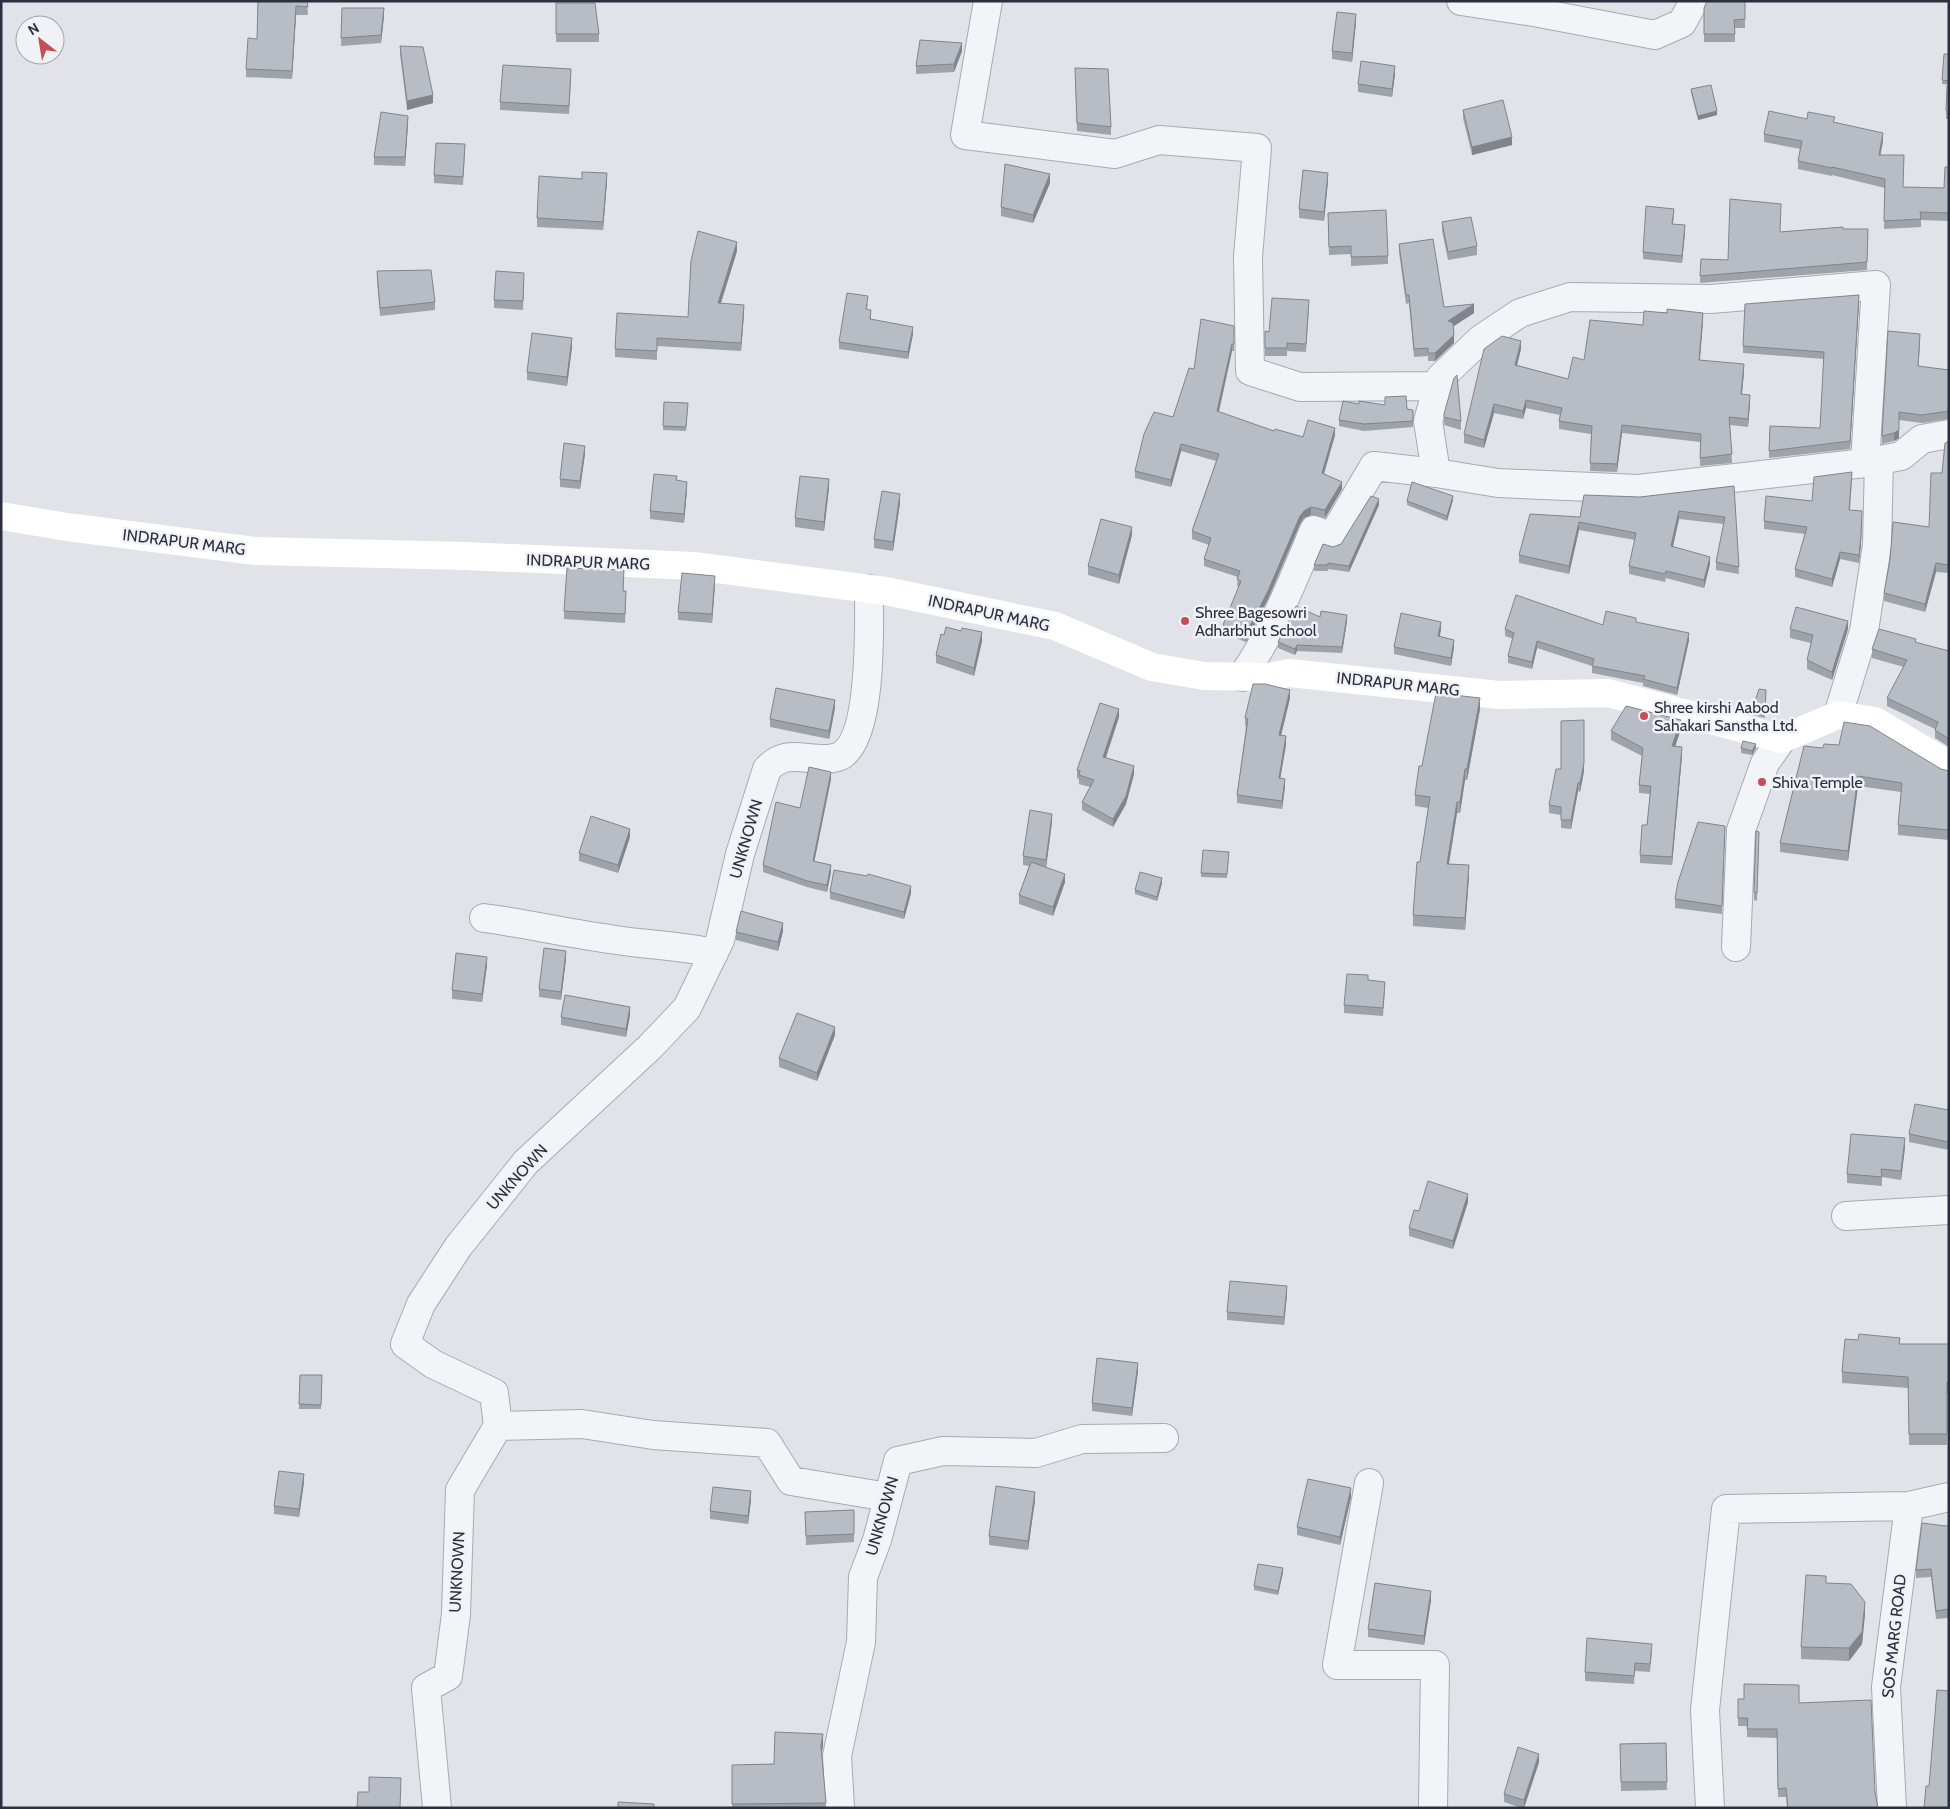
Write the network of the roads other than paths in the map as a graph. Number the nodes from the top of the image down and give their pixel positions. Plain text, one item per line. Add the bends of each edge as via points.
1 (988, 1) edge
2 (1461, 1) edge
3 (1694, 1) edge
4 (1535, 7) edge
5 (1438, 386) junction
6 (1949, 434) edge
7 (1872, 462) junction
8 (1436, 473) junction
9 (1, 516) edge
10 (869, 589) junction
11 (1242, 677) junction
12 (1838, 715) junction
13 (1782, 739) junction
14 (1949, 765) edge
15 (484, 918) dead end
16 (1736, 947) dead end
17 (714, 953) junction
18 (1949, 1210) edge
19 (1846, 1216) dead end
20 (498, 1426) junction
21 (1164, 1438) dead end
22 (1369, 1483) dead end
23 (888, 1497) junction
24 (1949, 1497) edge
25 (1909, 1506) junction
26 (437, 1808) edge
27 (840, 1808) edge
28 (1433, 1808) edge
29 (1710, 1808) edge
30 (1892, 1808) edge

1 - 5 street via 965,135 1115,154 1159,140 1257,148 1248,257 1250,371 1300,388
2 - 4 street
3 - 4 street via 1682,23 1655,35
5 - 7 street via 1440,378 1481,339 1520,313 1570,297 1711,299 1876,285
5 - 8 street via 1428,420
6 - 7 street via 1922,439 1901,456
7 - 8 street via 1638,489 1498,483
7 - 12 street via 1877,546 1864,630
8 - 11 street via 1374,466 1332,537 1314,530 1285,598
9 - 10 street, INDRAPUR MARG via 256,551 694,566
10 - 11 street, INDRAPUR MARG via 1055,626 1152,667 1204,676
10 - 17 street, UNKNOWN via 864,712 853,742 842,756 828,759 794,756 775,760 767,769
11 - 13 street, INDRAPUR MARG via 1269,678 1288,673 1499,695 1608,693
12 - 13 street
12 - 14 street via 1875,721
13 - 16 street via 1764,763 1742,830
15 - 17 street
17 - 20 street, UNKNOWN via 687,1008 650,1047 526,1162 458,1247 421,1304 405,1344 433,1364 494,1393
18 - 19 street
20 - 23 street via 582,1424 653,1435 768,1443 791,1481
20 - 26 street, UNKNOWN via 460,1490 456,1614 448,1676 426,1688
21 - 23 street, UNKNOWN via 1082,1439 1036,1453 943,1451 898,1462
22 - 28 street via 1337,1665 1435,1665
23 - 27 street, UNKNOWN via 863,1577 861,1642 837,1756
24 - 25 street
25 - 29 street via 1726,1509 1704,1710
25 - 30 street, SOS MARG ROAD via 1886,1687

